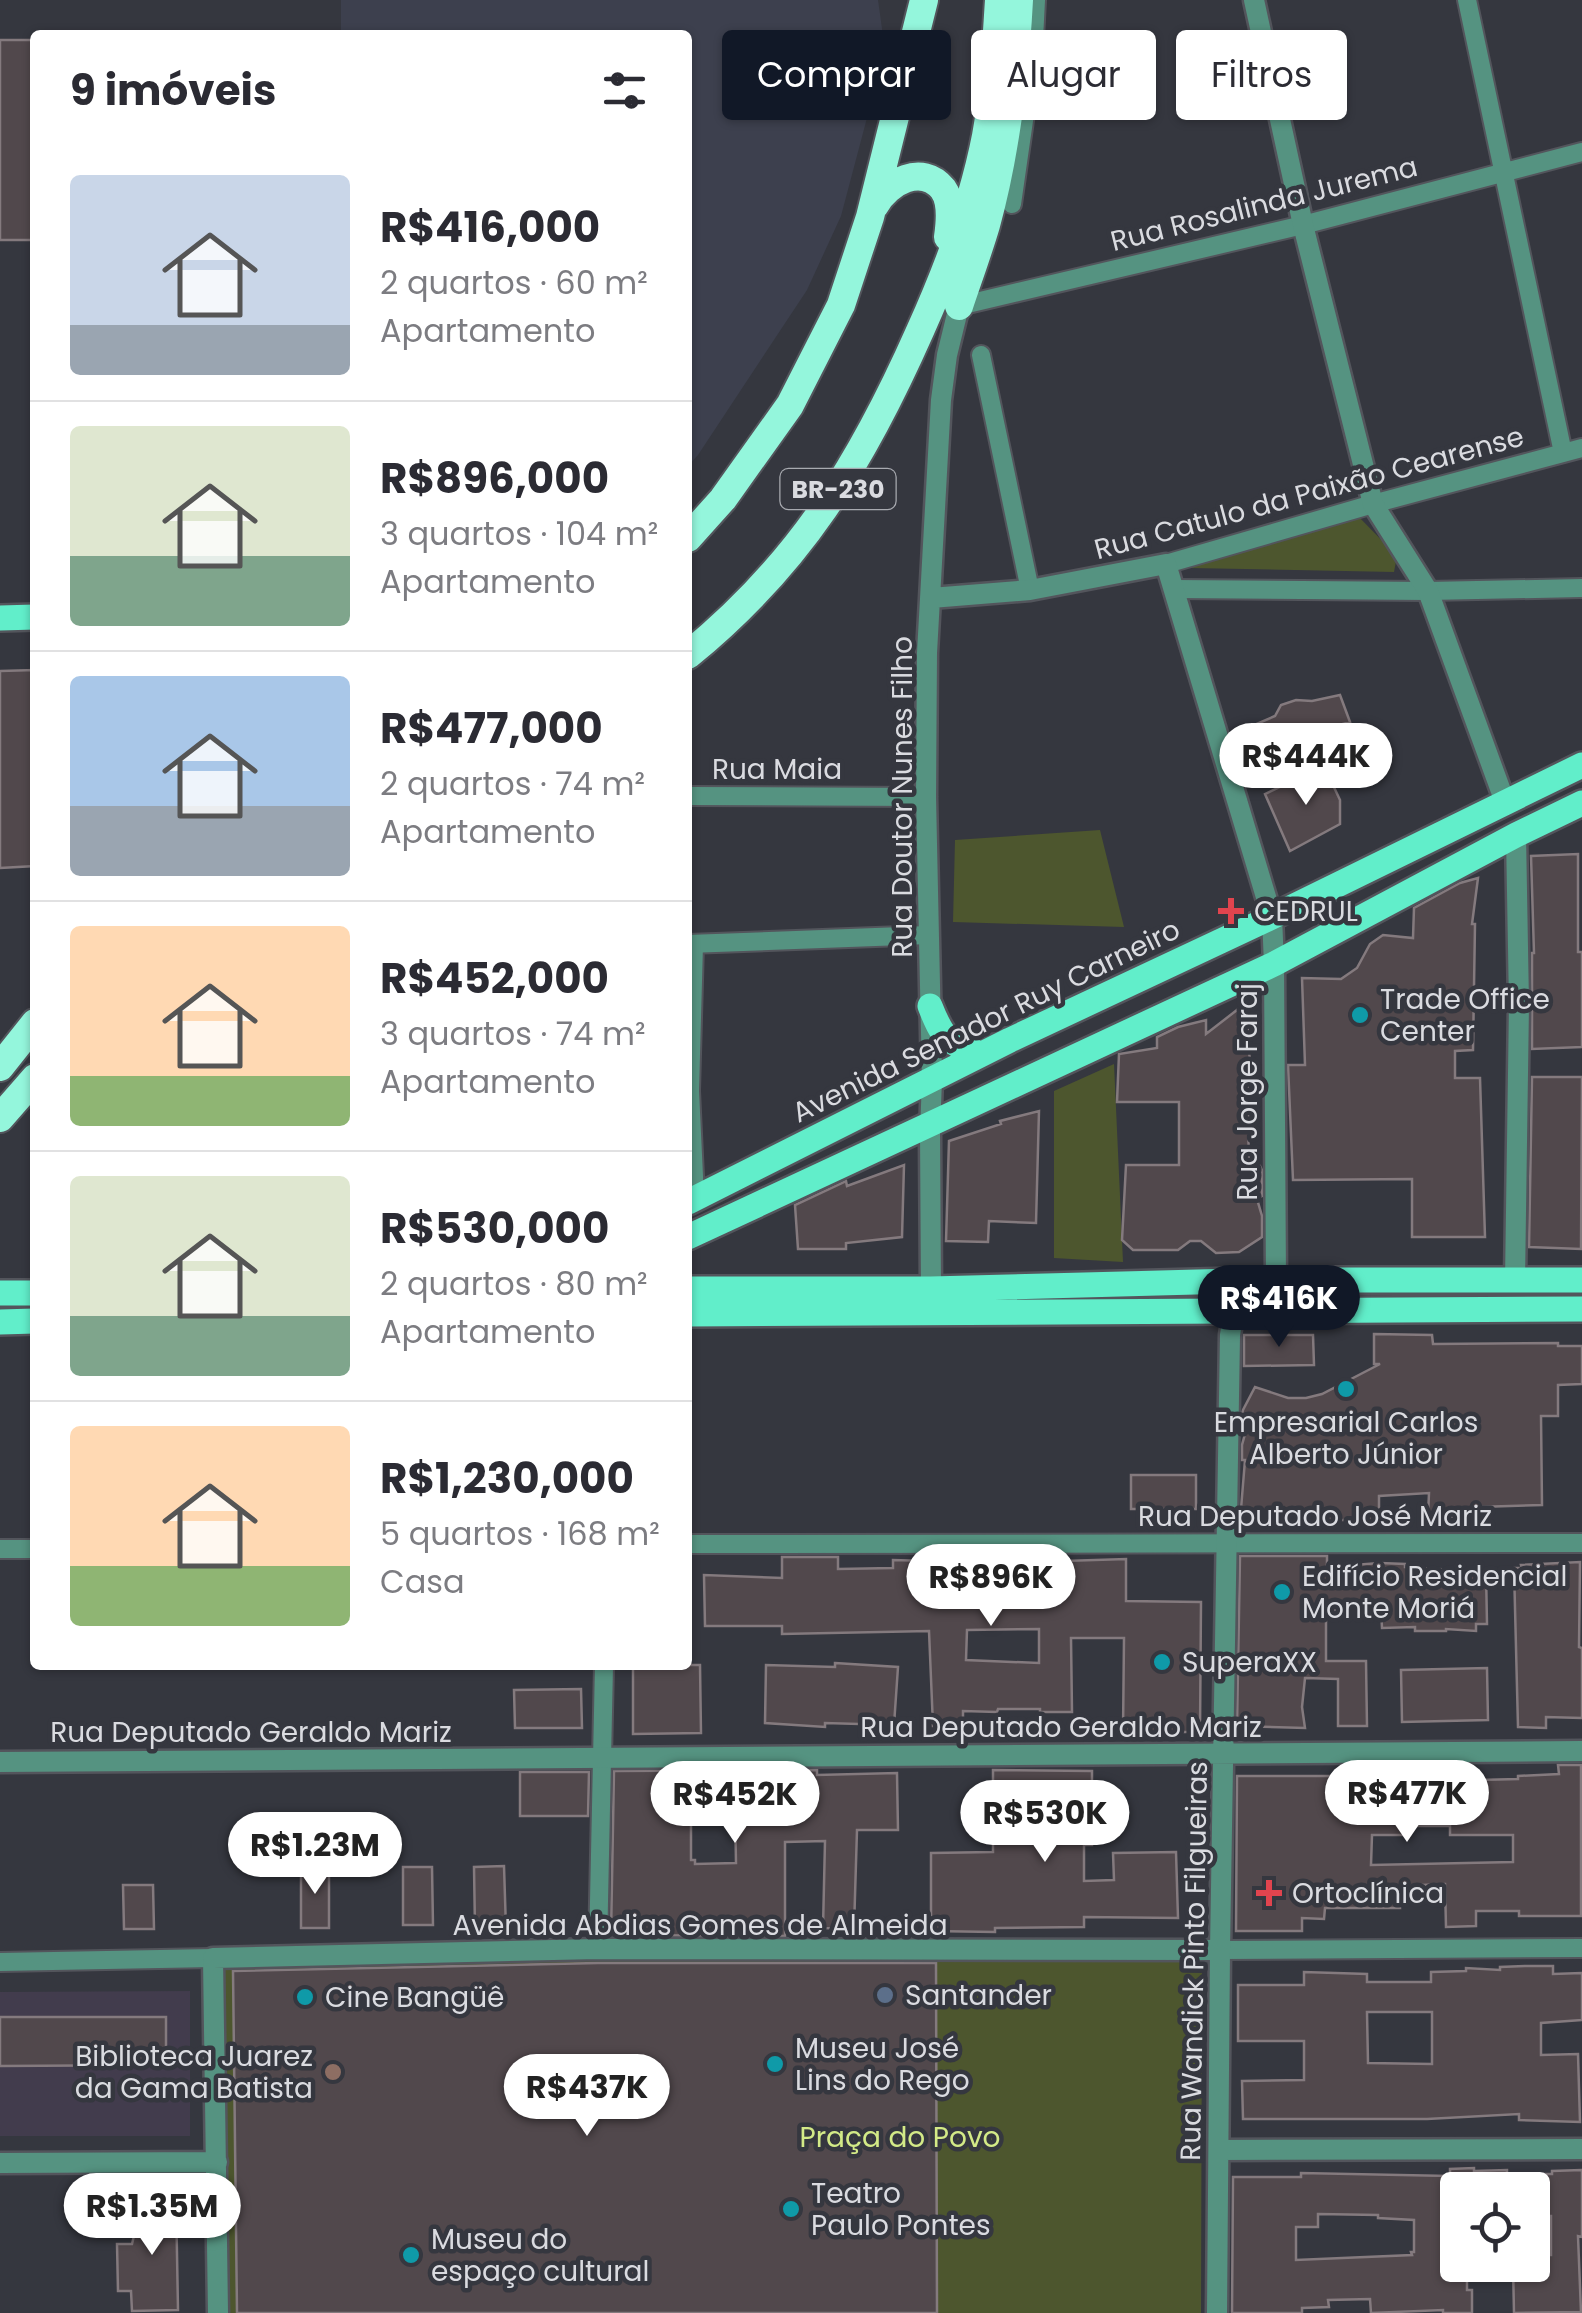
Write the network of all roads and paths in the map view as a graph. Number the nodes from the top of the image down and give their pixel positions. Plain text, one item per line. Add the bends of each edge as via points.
1 (924, 0) edge
2 (999, 0) edge
3 (1019, 0) edge
4 (1036, 0) edge
5 (1254, 0) edge
6 (1467, 0) edge
7 (1582, 152) edge
8 (1504, 172) junction
9 (1012, 204) dead end
10 (870, 218) junction
11 (1303, 225) junction
12 (949, 297) junction
13 (981, 355) dead end
14 (1582, 448) edge
15 (1562, 453) junction
16 (1373, 504) junction
17 (692, 534) edge
18 (1166, 564) junction
19 (1582, 588) edge
20 (1174, 589) junction
21 (1030, 590) junction
22 (1428, 591) junction
23 (930, 598) junction
24 (30, 617) edge
25 (0, 618) edge
26 (692, 653) edge
27 (1582, 765) edge
28 (692, 796) edge
29 (926, 797) junction
30 (1505, 802) junction
31 (1582, 803) edge
32 (1516, 836) junction
33 (1272, 917) junction
34 (928, 935) junction
35 (692, 944) edge
36 (1274, 964) junction
37 (930, 1006) junction
38 (30, 1029) edge
39 (982, 1054) junction
40 (0, 1067) edge
41 (932, 1079) junction
42 (30, 1084) edge
43 (0, 1118) edge
44 (930, 1124) junction
45 (692, 1199) edge
46 (692, 1235) edge
47 (1276, 1280) junction
48 (1582, 1280) edge
49 (1515, 1281) junction
50 (1216, 1282) junction
51 (931, 1289) junction
52 (692, 1290) edge
53 (0, 1293) edge
54 (30, 1293) edge
55 (1225, 1310) junction
56 (1582, 1310) edge
57 (692, 1314) edge
58 (0, 1322) edge
59 (30, 1322) edge
60 (1225, 1543) junction
61 (1582, 1543) edge
62 (692, 1544) edge
63 (0, 1549) edge
64 (30, 1549) edge
65 (604, 1670) edge
66 (1582, 1751) edge
67 (1223, 1754) junction
68 (602, 1757) junction
69 (0, 1762) edge
70 (1582, 1948) edge
71 (598, 1949) junction
72 (1220, 1950) junction
73 (212, 1958) junction
74 (0, 1962) edge
75 (1582, 2148) edge
76 (1220, 2150) junction
77 (0, 2162) edge
78 (217, 2162) junction
79 (218, 2313) edge
80 (1218, 2313) edge

1 - 10 highway, BR-230
2 - 12 highway, BR-230 via 986,136 954,246
3 - 12 highway via 1014,79 986,224
4 - 9 street
5 - 11 street
6 - 8 street
7 - 8 street, Rua Rosalinda Jurema
8 - 11 street, Rua Rosalinda Jurema
8 - 15 street
10 - 12 highway via 880,197 903,178 926,178 944,190
10 - 17 highway, BR-230 via 841,306 790,405
11 - 12 street, Rua Rosalinda Jurema
11 - 16 street
12 - 23 street, Rua Doutor Nunes Filho
12 - 26 highway, BR-230 via 817,522 765,584
13 - 21 street
14 - 15 street, Rua Catulo da Paixão Cearense
15 - 16 street, Rua Catulo da Paixão Cearense
16 - 18 street, Rua Catulo da Paixão Cearense
16 - 22 street
18 - 20 street, Rua Jorge Faraj
18 - 21 street, Rua Catulo da Paixão Cearense
19 - 22 street
20 - 22 street
20 - 33 street, Rua Jorge Faraj
21 - 23 street, Rua Catulo da Paixão Cearense
22 - 30 street
23 - 29 street, Rua Doutor Nunes Filho
24 - 25 main road
27 - 30 main road, Avenida Senador Ruy Carneiro
28 - 29 street, Rua Maia
29 - 34 street, Rua Doutor Nunes Filho
30 - 33 main road, Avenida Senador Ruy Carneiro
31 - 32 main road
32 - 36 main road
32 - 49 street
33 - 36 street, Rua Jorge Faraj
33 - 39 main road, Avenida Senador Ruy Carneiro
34 - 35 street
34 - 37 street, Rua Doutor Nunes Filho
36 - 44 main road
36 - 47 street, Rua Jorge Faraj
37 - 39 main road via 950,1042
37 - 41 street, Rua Doutor Nunes Filho
38 - 40 highway
39 - 41 main road, Avenida Senador Ruy Carneiro
41 - 44 street, Rua Doutor Nunes Filho
41 - 45 main road, Avenida Senador Ruy Carneiro
42 - 43 highway
44 - 46 main road
44 - 51 street, Rua Doutor Nunes Filho
47 - 49 main road
47 - 50 main road
47 - 55 street
48 - 49 main road
50 - 51 main road
50 - 55 main road
51 - 52 main road
53 - 54 main road
55 - 56 main road
55 - 57 main road
55 - 60 street, Rua Wandick Pinto Filgueiras
58 - 59 main road
60 - 61 street, Rua Deputado José Mariz
60 - 62 street, Rua Deputado José Mariz
60 - 67 street, Rua Wandick Pinto Filgueiras
63 - 64 street
65 - 68 street
66 - 67 street, Rua Deputado Geraldo Mariz
67 - 68 street, Rua Deputado Geraldo Mariz
67 - 72 street, Rua Wandick Pinto Filgueiras
68 - 69 street, Rua Deputado Geraldo Mariz
68 - 71 street
70 - 72 street
71 - 72 street, Avenida Abdias Gomes de Almeida
71 - 73 street, Avenida Abdias Gomes de Almeida
72 - 76 street, Rua Wandick Pinto Filgueiras
73 - 74 street, Avenida Abdias Gomes de Almeida
73 - 78 street
75 - 76 street
76 - 80 street, Rua Wandick Pinto Filgueiras
77 - 78 street
78 - 79 street

